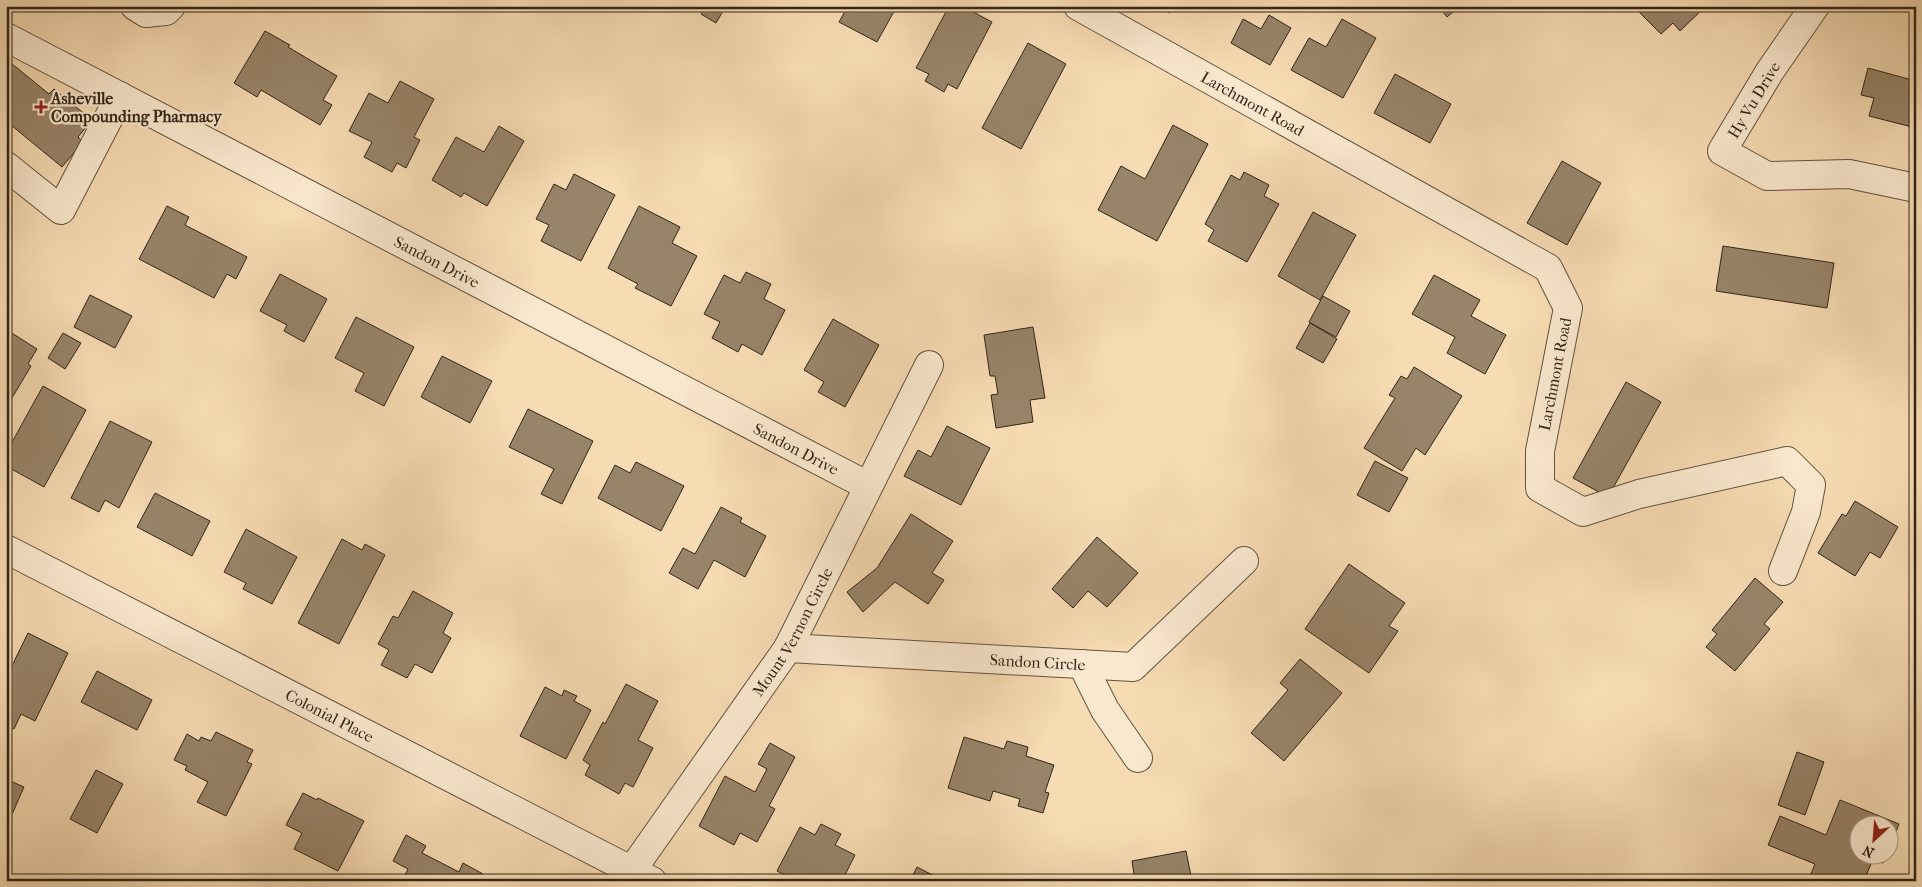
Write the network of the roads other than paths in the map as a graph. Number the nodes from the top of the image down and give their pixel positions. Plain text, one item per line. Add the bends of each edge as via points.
1 (135, 6) edge
2 (171, 6) edge
3 (1078, 6) edge
4 (1815, 6) edge
5 (6, 37) edge
6 (120, 96) junction
7 (6, 166) edge
8 (1916, 188) edge
9 (929, 365) dead end
10 (868, 486) junction
11 (6, 549) edge
12 (1244, 561) dead end
13 (1783, 571) dead end
14 (788, 648) junction
15 (1082, 664) junction
16 (1138, 758) dead end
17 (637, 877) edge

1 - 2 street via 146,13 166,11
3 - 13 street, Larchmont Road via 1548,268 1568,308 1540,451 1540,488 1584,512 1639,494 1787,461 1811,485 1806,512
4 - 8 street, Hy Vu Drive via 1770,71 1722,151 1767,176 1848,174
5 - 6 street, Sandon Drive
6 - 7 street via 61,210
6 - 10 street, Sandon Drive
9 - 10 street, Mount Vernon Circle
10 - 14 street, Mount Vernon Circle
11 - 17 street, Colonial Place
12 - 15 street, Sandon Circle via 1134,667
14 - 15 street, Sandon Circle
14 - 17 street, Mount Vernon Circle
15 - 16 street via 1105,710

